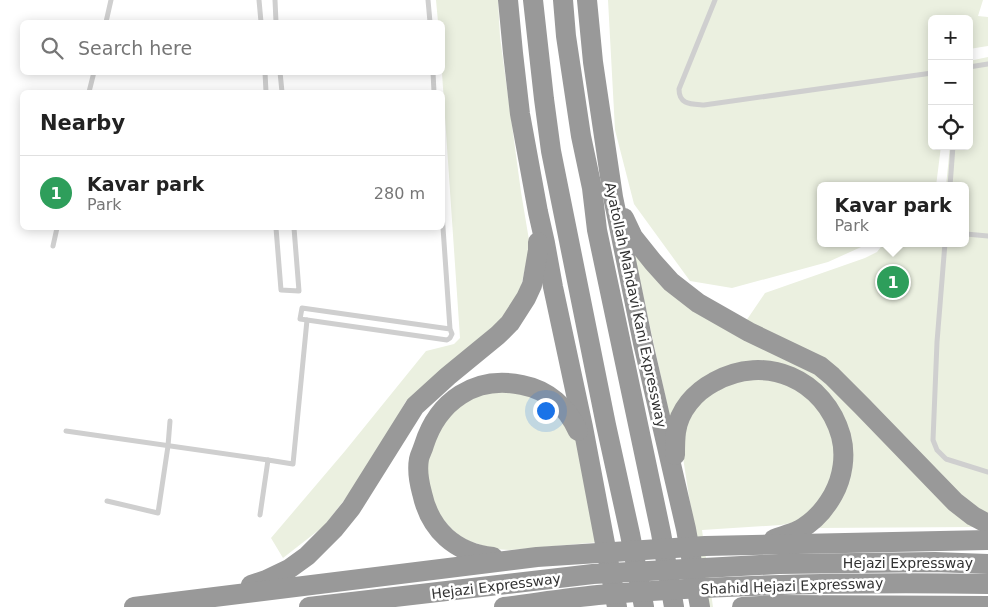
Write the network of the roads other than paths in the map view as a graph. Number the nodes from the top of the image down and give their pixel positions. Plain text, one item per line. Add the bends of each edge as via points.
1 (111, 0) edge
2 (259, 0) edge
3 (275, 0) edge
4 (428, 0) edge
5 (508, 0) edge
6 (533, 0) edge
7 (563, 0) edge
8 (579, 0) edge
9 (586, 0) edge
10 (715, 0) edge
11 (106, 20) edge
12 (261, 20) edge
13 (276, 20) edge
14 (430, 20) edge
15 (591, 46) junction
16 (988, 64) edge
17 (973, 66) edge
18 (928, 74) edge
19 (93, 75) edge
20 (265, 75) edge
21 (280, 75) edge
22 (433, 75) edge
23 (90, 90) edge
24 (266, 90) edge
25 (282, 90) edge
26 (434, 90) edge
27 (953, 150) edge
28 (950, 182) edge
29 (592, 188) junction
30 (613, 197) junction
31 (538, 212) junction
32 (57, 230) edge
33 (276, 230) edge
34 (294, 230) edge
35 (443, 230) edge
36 (969, 234) edge
37 (988, 236) edge
38 (53, 246) dead end
39 (945, 247) edge
40 (573, 262) junction
41 (307, 320) junction
42 (409, 323) junction
43 (450, 329) junction
44 (408, 334) junction
45 (643, 343) junction
46 (572, 378) junction
47 (170, 421) dead end
48 (66, 431) dead end
49 (168, 446) junction
50 (587, 448) junction
51 (268, 460) junction
52 (988, 472) edge
53 (674, 477) junction
54 (107, 501) dead end
55 (260, 515) dead end
56 (988, 524) edge
57 (988, 540) edge
58 (757, 545) junction
59 (537, 557) junction
60 (988, 564) edge
61 (709, 567) joint
62 (593, 574) joint
63 (988, 584) edge
64 (597, 595) joint
65 (206, 599) junction
66 (778, 606) edge
67 (988, 606) edge
68 (134, 607) edge
69 (309, 607) edge
70 (504, 607) edge
71 (617, 607) edge
72 (644, 607) edge
73 (674, 607) edge
74 (700, 607) edge
75 (742, 607) edge

1 - 11 lane
2 - 12 lane
3 - 13 lane
4 - 14 lane
5 - 31 highway via 520,114
6 - 40 highway via 551,151
7 - 29 highway, Ayatollah Mahdavi Kani Expressway via 581,136
8 - 15 highway
9 - 15 highway, Ayatollah Mahdavi Kani Expressway
10 - 18 lane via 679,88 681,99 690,104 704,105
15 - 30 highway, Ayatollah Mahdavi Kani Expressway
16 - 17 lane
19 - 23 lane
20 - 24 lane
21 - 25 lane
22 - 26 lane
27 - 28 lane
29 - 45 highway via 630,316
29 - 73 highway, Ayatollah Mahdavi Kani Expressway via 597,230
30 - 45 highway, Ayatollah Mahdavi Kani Expressway
30 - 56 highway via 633,237 671,282 706,308 820,366 954,502
31 - 46 highway
31 - 65 highway via 535,272 518,311 498,335 416,406 334,529 307,556 289,568 266,580
32 - 38 lane
33 - 34 lane via 281,290 299,291
35 - 43 lane
36 - 37 lane
39 - 52 lane via 933,440 946,459
40 - 46 highway via 567,297
40 - 72 highway
41 - 42 lane via 300,319 302,308
41 - 44 lane
41 - 51 lane via 293,464
42 - 43 lane
42 - 44 lane
43 - 44 lane via 452,334 447,340
45 - 53 highway, Ayatollah Mahdavi Kani Expressway
46 - 50 highway
47 - 49 lane
48 - 49 lane
49 - 51 lane
49 - 54 lane via 158,513
50 - 59 highway via 572,417 562,405 537,389 510,383 485,385 453,400 436,418 429,432 420,459 419,481 428,514 444,537 470,553 492,557
50 - 71 highway
51 - 55 lane
53 - 58 highway via 676,431 680,416 687,404 709,384 738,372 768,370 795,378 808,386 831,411 838,425 844,457 841,477 830,501 811,522 799,530
53 - 74 highway, Ayatollah Mahdavi Kani Expressway
57 - 58 highway
58 - 59 highway
59 - 65 highway
60 - 61 highway, Hejazi Expressway via 935,562
61 - 62 highway, Shahid Hejazi Expressway
62 - 69 highway, Hejazi Expressway
63 - 64 highway, Shahid Hejazi Expressway via 770,584
64 - 70 highway, Hejazi Expressway
65 - 68 highway
66 - 67 highway
66 - 75 highway

